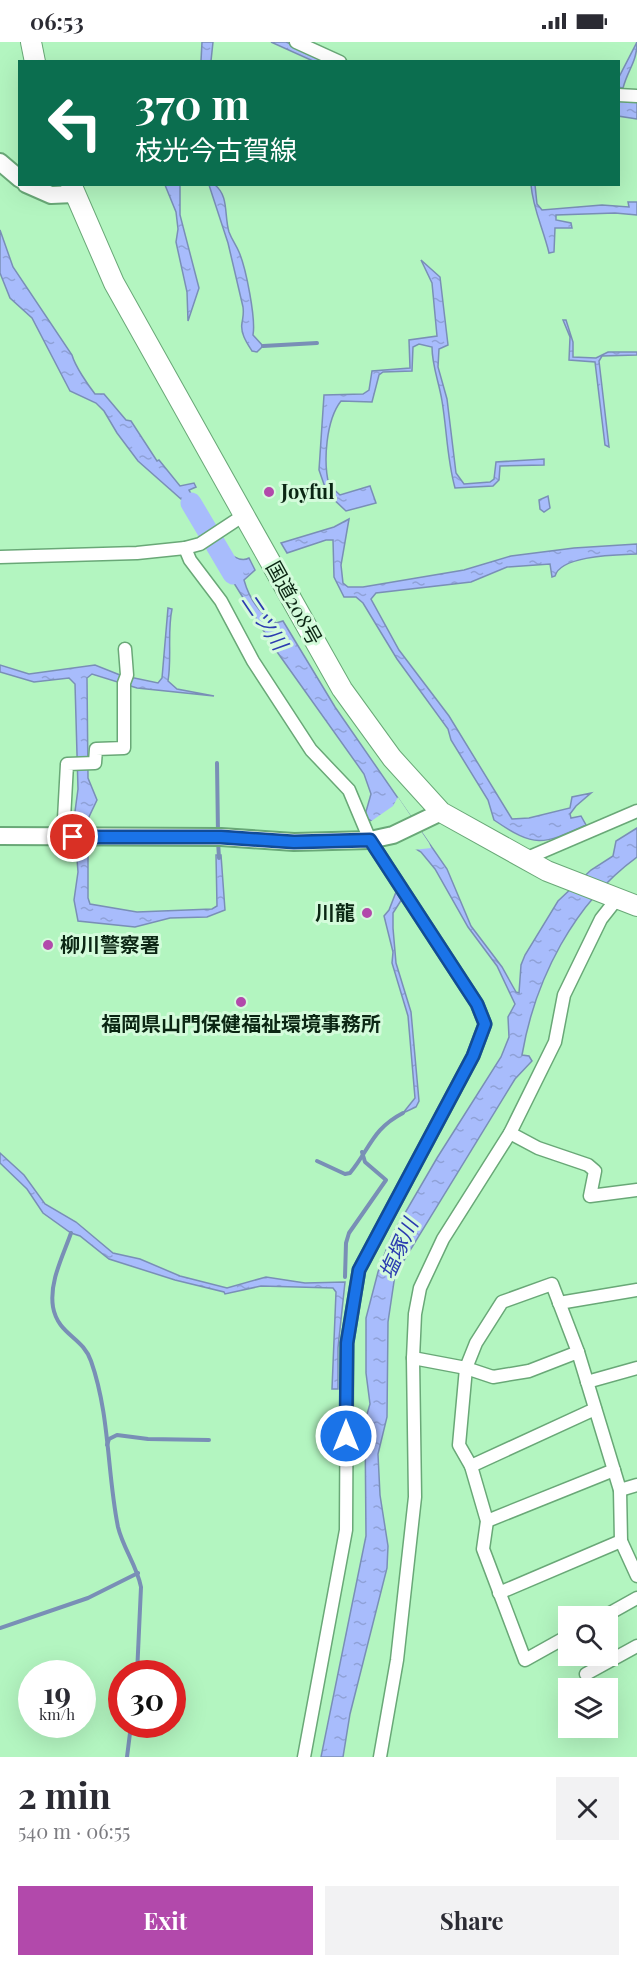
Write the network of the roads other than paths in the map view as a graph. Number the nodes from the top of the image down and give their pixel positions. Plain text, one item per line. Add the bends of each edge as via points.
1 (31, 42) edge
2 (296, 42) edge
3 (35, 60) edge
4 (336, 60) edge
5 (620, 95) edge
6 (637, 96) edge
7 (0, 162) edge
8 (18, 177) edge
9 (31, 186) edge
10 (72, 189) edge
11 (244, 515) junction
12 (185, 548) junction
13 (0, 557) edge
14 (125, 649) dead end
15 (637, 811) edge
16 (441, 812) junction
17 (0, 836) edge
18 (68, 837) junction
19 (376, 839) junction
20 (525, 859) junction
21 (616, 900) junction
22 (637, 906) edge
23 (510, 1133) junction
24 (637, 1190) edge
25 (637, 1290) edge
26 (559, 1303) junction
27 (578, 1352) junction
28 (413, 1358) junction
29 (466, 1368) junction
30 (637, 1368) edge
31 (587, 1382) junction
32 (595, 1409) junction
33 (471, 1466) junction
34 (614, 1470) junction
35 (637, 1485) edge
36 (620, 1490) junction
37 (487, 1521) junction
38 (621, 1540) junction
39 (637, 1576) edge
40 (499, 1593) junction
41 (637, 1598) edge
42 (618, 1609) edge
43 (558, 1642) edge
44 (637, 1646) edge
45 (586, 1674) dead end
46 (304, 1757) edge
47 (380, 1757) edge

1 - 3 highway
2 - 4 street
5 - 6 street
7 - 8 main road
9 - 10 main road via 51,195
10 - 11 highway, 国道208号 via 114,283
11 - 12 street via 205,541
11 - 16 highway, 国道208号 via 342,689 392,758
12 - 13 street
12 - 19 street via 310,750 349,790
14 - 18 street via 124,748 96,749 95,763 67,764
15 - 20 street
16 - 19 main road
16 - 20 highway, 国道208号
17 - 18 main road
18 - 19 main road via 216,837 294,842
19 - 46 street via 477,1004 485,1024 473,1056 359,1270 347,1343 346,1530
20 - 21 highway, 国道208号
21 - 22 highway, 国道208号
21 - 23 street via 601,919 564,995 555,1042
23 - 24 street via 538,1148 588,1165 595,1171 590,1196
23 - 28 street via 443,1239 420,1287
25 - 26 street
26 - 27 street
26 - 29 street via 552,1284 502,1302 476,1342
27 - 29 street via 530,1371 493,1377
27 - 31 street
28 - 29 street
28 - 47 street via 415,1497 397,1660
29 - 33 street via 459,1445
30 - 31 street
31 - 32 street
32 - 33 street
32 - 34 street
33 - 37 street
34 - 36 street
34 - 37 street
35 - 36 street
36 - 38 street
37 - 40 street via 483,1549
38 - 39 street
38 - 40 street
40 - 43 street via 525,1660
41 - 42 street
44 - 45 street

